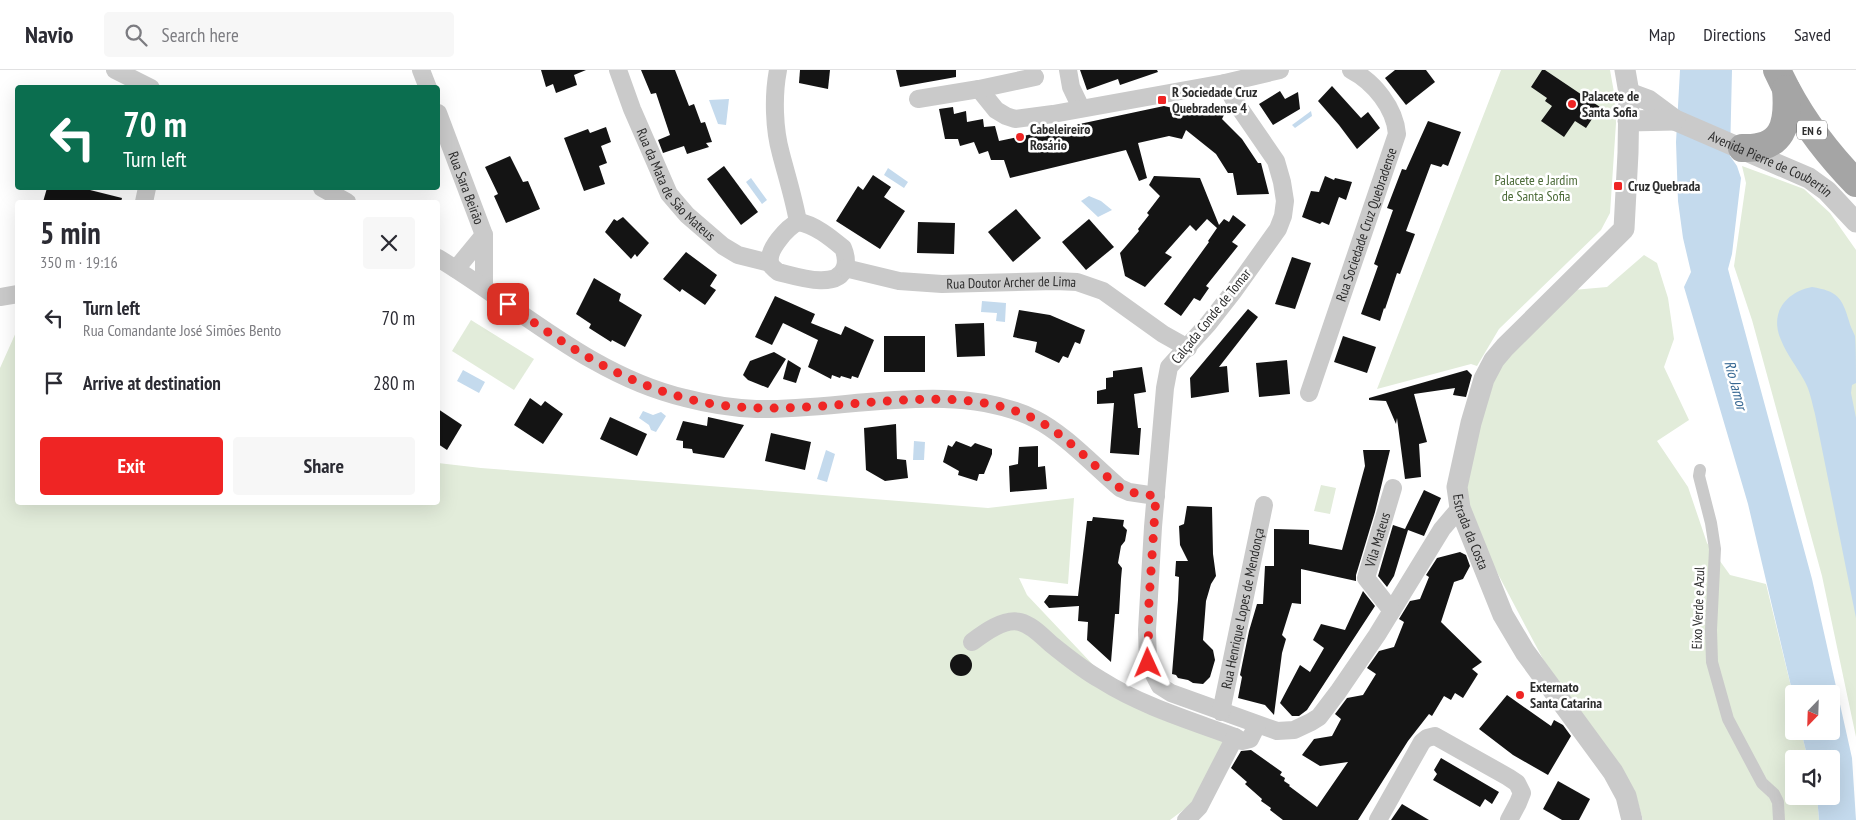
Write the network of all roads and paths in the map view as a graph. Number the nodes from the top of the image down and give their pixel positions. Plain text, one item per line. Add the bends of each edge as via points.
1 (115, 70) edge
2 (421, 70) edge
3 (618, 70) edge
4 (778, 70) edge
5 (1068, 70) edge
6 (1280, 70) edge
7 (1351, 70) edge
8 (1625, 70) edge
9 (1784, 76) edge
10 (1035, 77) dead end
11 (134, 83) edge
12 (1225, 84) junction
13 (427, 85) edge
14 (979, 89) junction
15 (1629, 93) junction
16 (918, 99) dead end
17 (1081, 108) junction
18 (440, 118) edge
19 (1675, 120) junction
20 (1628, 121) junction
21 (1742, 148) junction
22 (1856, 161) edge
23 (1856, 183) edge
24 (326, 190) edge
25 (343, 200) edge
26 (798, 222) junction
27 (1856, 222) edge
28 (484, 234) junction
29 (440, 259) edge
30 (770, 262) junction
31 (845, 268) junction
32 (456, 269) junction
33 (484, 287) junction
34 (15, 294) edge
35 (0, 297) edge
36 (1162, 334) junction
37 (1188, 348) junction
38 (1169, 367) junction
39 (1309, 393) dead end
40 (1700, 470) dead end
41 (1393, 488) dead end
42 (1156, 496) junction
43 (1264, 505) dead end
44 (1460, 508) junction
45 (1392, 612) junction
46 (972, 642) dead end
47 (1221, 712) junction
48 (1257, 725) junction
49 (1235, 737) junction
50 (1186, 820) edge
51 (1378, 820) edge
52 (1509, 820) edge
53 (1632, 820) edge
54 (1779, 820) edge

1 - 11 street
2 - 13 street
3 - 30 street, Rua da Mata de São Mateus via 669,194 687,215 723,246 738,255
4 - 26 street via 776,119 780,152
5 - 17 street via 1071,87
6 - 12 street
7 - 39 street, Rua Sociedade Cruz Quebradense via 1387,104 1393,113 1398,134
8 - 15 street
9 - 21 main road via 1788,106 1780,135 1769,145
9 - 22 main road, EN 6 via 1815,108
9 - 23 main road, EN 6 via 1835,162
10 - 14 street
12 - 17 street
12 - 37 street, Calçada Conde de Tomar via 1276,161 1285,201 1283,216 1278,229 1234,292
14 - 16 street
14 - 17 street via 996,110 1015,119
15 - 19 street, Avenida Pierre de Coubertin via 1648,100
15 - 20 street
18 - 28 street, Rua Sara Beirão
19 - 20 street, Avenida Pierre de Coubertin
19 - 21 street, Avenida Pierre de Coubertin
20 - 44 street, Estrada da Costa via 1624,229 1505,346 1492,365 1476,403 1460,469 1457,487
21 - 27 street, Avenida Pierre de Coubertin via 1809,178 1827,191
24 - 25 street
26 - 30 street via 775,245
26 - 31 street via 812,226 843,248
28 - 32 street, Rua Sara Beirão
28 - 33 street, Rua Sara Beirão
29 - 32 street
30 - 31 street via 778,272 824,281 839,277
31 - 36 street, Rua Doutor Archer de Lima via 908,282 1077,282 1102,291
32 - 33 street
33 - 42 street via 584,355 652,389 714,404 755,409 926,399 988,402 1042,423 1120,488
34 - 35 street
36 - 37 street, Rua Doutor Archer de Lima
36 - 38 street
37 - 38 street, Calçada Conde de Tomar
38 - 42 street, Calçada Conde de Tomar
40 - 54 street, Eixo Verde e Azul via 1715,549 1712,662 1728,719 1762,783 1774,794
41 - 45 street, Vila Mateus via 1366,578
42 - 47 street, Calçada Conde de Tomar via 1148,663 1160,686
43 - 47 street, Rua Henrique Lopes de Mendonça
44 - 45 street, Calçada Conde de Tomar via 1442,529
44 - 53 street, Estrada da Costa via 1503,615 1525,652 1613,772 1626,796
45 - 48 street, Calçada Conde de Tomar via 1319,717 1294,730 1277,731
46 - 49 street via 1010,621 1021,622 1095,677 1140,702
47 - 48 street, Calçada Conde de Tomar
48 - 49 street via 1250,740 1242,741
49 - 50 street via 1199,807
51 - 52 street via 1422,742 1435,736 1517,783 1522,793

